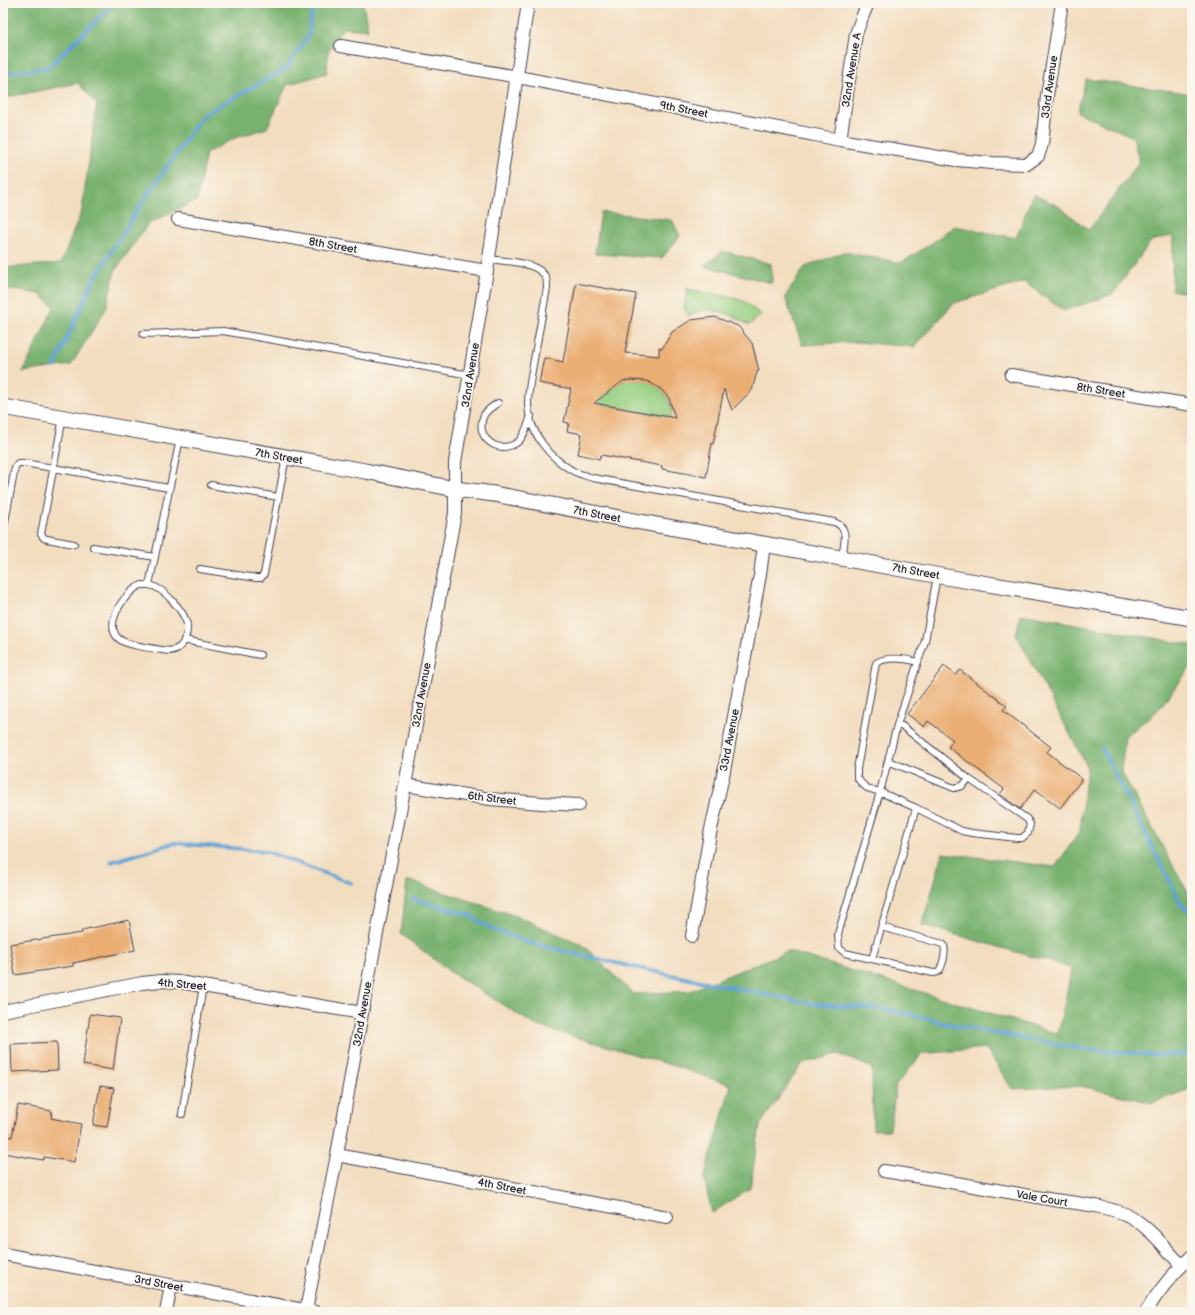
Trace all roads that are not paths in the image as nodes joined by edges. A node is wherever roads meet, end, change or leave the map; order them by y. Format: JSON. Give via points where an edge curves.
{"nodes":[{"id":1,"x":528,"y":3,"type":"edge"},
{"id":2,"x":868,"y":3,"type":"edge"},
{"id":3,"x":1062,"y":3,"type":"edge"},
{"id":4,"x":341,"y":46,"type":"dead end"},
{"id":5,"x":518,"y":77,"type":"junction"},
{"id":6,"x":840,"y":140,"type":"junction"},
{"id":7,"x":1027,"y":164,"type":"joint"},
{"id":8,"x":178,"y":220,"type":"dead end"},
{"id":9,"x":489,"y":259,"type":"junction"},
{"id":10,"x":487,"y":271,"type":"junction"},
{"id":11,"x":143,"y":334,"type":"dead end"},
{"id":12,"x":1011,"y":375,"type":"dead end"},
{"id":13,"x":470,"y":376,"type":"junction"},
{"id":14,"x":498,"y":403,"type":"dead end"},
{"id":15,"x":1192,"y":405,"type":"edge"},
{"id":16,"x":3,"y":406,"type":"edge"},
{"id":17,"x":531,"y":416,"type":"junction"},
{"id":18,"x":63,"y":417,"type":"junction"},
{"id":19,"x":180,"y":438,"type":"junction"},
{"id":20,"x":286,"y":457,"type":"junction"},
{"id":21,"x":53,"y":468,"type":"junction"},
{"id":22,"x":211,"y":485,"type":"dead end"},
{"id":23,"x":169,"y":488,"type":"junction"},
{"id":24,"x":455,"y":489,"type":"junction"},
{"id":25,"x":278,"y":497,"type":"junction"},
{"id":26,"x":3,"y":533,"type":"edge"},
{"id":27,"x":74,"y":544,"type":"dead end"},
{"id":28,"x":764,"y":544,"type":"junction"},
{"id":29,"x":93,"y":547,"type":"dead end"},
{"id":30,"x":155,"y":557,"type":"junction"},
{"id":31,"x":842,"y":558,"type":"junction"},
{"id":32,"x":200,"y":569,"type":"dead end"},
{"id":33,"x":937,"y":575,"type":"junction"},
{"id":34,"x":149,"y":585,"type":"junction"},
{"id":35,"x":1192,"y":618,"type":"edge"},
{"id":36,"x":184,"y":640,"type":"junction"},
{"id":37,"x":260,"y":655,"type":"dead end"},
{"id":38,"x":918,"y":662,"type":"junction"},
{"id":39,"x":897,"y":725,"type":"junction"},
{"id":40,"x":888,"y":761,"type":"junction"},
{"id":41,"x":969,"y":778,"type":"junction"},
{"id":42,"x":405,"y":785,"type":"junction"},
{"id":43,"x":880,"y":792,"type":"junction"},
{"id":44,"x":579,"y":805,"type":"dead end"},
{"id":45,"x":916,"y":808,"type":"junction"},
{"id":46,"x":881,"y":926,"type":"junction"},
{"id":47,"x":692,"y":936,"type":"dead end"},
{"id":48,"x":872,"y":959,"type":"junction"},
{"id":49,"x":204,"y":986,"type":"junction"},
{"id":50,"x":3,"y":1011,"type":"edge"},
{"id":51,"x":362,"y":1014,"type":"junction"},
{"id":52,"x":182,"y":1114,"type":"dead end"},
{"id":53,"x":338,"y":1155,"type":"junction"},
{"id":54,"x":884,"y":1171,"type":"dead end"},
{"id":55,"x":667,"y":1217,"type":"dead end"},
{"id":56,"x":3,"y":1254,"type":"edge"},
{"id":57,"x":1192,"y":1256,"type":"edge"},
{"id":58,"x":1181,"y":1266,"type":"junction"},
{"id":59,"x":171,"y":1285,"type":"junction"},
{"id":60,"x":310,"y":1311,"type":"edge"},
{"id":61,"x":166,"y":1312,"type":"edge"},
{"id":62,"x":1146,"y":1312,"type":"edge"}],
"edges":[{"from":1,"to":5,"type":"street","name":"32nd Avenue"},
{"from":2,"to":6,"type":"street","name":"32nd Avenue A","via":[[856,34]]},
{"from":3,"to":7,"type":"street","name":"33rd Avenue","via":[[1042,144],[1038,156]]},
{"from":4,"to":5,"type":"street","name":"9th Street"},
{"from":5,"to":6,"type":"street","name":"9th Street"},
{"from":5,"to":9,"type":"street","name":"32nd Avenue"},
{"from":6,"to":7,"type":"street","name":"9th Street","via":[[956,160]]},
{"from":8,"to":10,"type":"street","name":"8th Street"},
{"from":9,"to":10,"type":"street","name":"32nd Avenue"},
{"from":9,"to":17,"type":"lane","via":[[531,266],[540,269],[546,276],[547,288],[529,388],[528,407]]},
{"from":10,"to":13,"type":"street","name":"32nd Avenue"},
{"from":11,"to":13,"type":"lane","via":[[223,331]]},
{"from":12,"to":15,"type":"street","name":"8th Street"},
{"from":13,"to":24,"type":"street","name":"32nd Avenue","via":[[456,462]]},
{"from":14,"to":17,"type":"lane","via":[[484,415],[482,425],[487,441],[495,446],[502,447],[518,441]]},
{"from":16,"to":18,"type":"street","name":"7th Street"},
{"from":17,"to":31,"type":"lane","via":[[539,439],[548,452],[574,472],[593,478],[834,522],[843,528],[845,537]]},
{"from":18,"to":19,"type":"street","name":"7th Street"},
{"from":18,"to":21,"type":"lane"},
{"from":19,"to":20,"type":"street","name":"7th Street"},
{"from":19,"to":23,"type":"lane"},
{"from":20,"to":24,"type":"street","name":"7th Street"},
{"from":20,"to":25,"type":"lane"},
{"from":21,"to":23,"type":"lane"},
{"from":21,"to":26,"type":"lane","via":[[18,463],[15,467]]},
{"from":21,"to":27,"type":"lane","via":[[41,534],[47,539]]},
{"from":22,"to":25,"type":"lane"},
{"from":23,"to":30,"type":"lane"},
{"from":24,"to":28,"type":"street","name":"7th Street"},
{"from":24,"to":42,"type":"street","name":"32nd Avenue","via":[[455,512]]},
{"from":25,"to":32,"type":"lane","via":[[264,574],[261,578]]},
{"from":28,"to":31,"type":"street","name":"7th Street"},
{"from":28,"to":47,"type":"street","name":"33rd Avenue","via":[[759,583]]},
{"from":29,"to":30,"type":"lane"},
{"from":30,"to":34,"type":"lane"},
{"from":31,"to":33,"type":"street","name":"7th Street"},
{"from":33,"to":35,"type":"street","name":"7th Street"},
{"from":33,"to":38,"type":"lane","via":[[925,641]]},
{"from":34,"to":36,"type":"lane","via":[[164,593],[182,614],[187,630]]},
{"from":34,"to":36,"type":"lane","via":[[142,585],[135,590],[116,611],[114,631],[118,638],[126,643],[169,651],[180,648]]},
{"from":36,"to":37,"type":"lane"},
{"from":38,"to":39,"type":"lane"},
{"from":38,"to":43,"type":"lane","via":[[887,658],[876,663],[857,777],[867,788]]},
{"from":39,"to":40,"type":"lane"},
{"from":39,"to":41,"type":"lane","via":[[902,726]]},
{"from":40,"to":41,"type":"lane","via":[[954,788],[962,786]]},
{"from":40,"to":43,"type":"lane"},
{"from":41,"to":45,"type":"lane","via":[[1027,818],[1030,824],[1026,836],[1017,838],[962,831]]},
{"from":42,"to":44,"type":"street","name":"6th Street","via":[[490,799]]},
{"from":42,"to":51,"type":"street","name":"32nd Avenue"},
{"from":43,"to":45,"type":"lane"},
{"from":43,"to":48,"type":"lane","via":[[838,934],[839,948],[845,953]]},
{"from":45,"to":46,"type":"lane"},
{"from":46,"to":48,"type":"lane"},
{"from":46,"to":48,"type":"lane","via":[[943,944],[945,952],[937,973]]},
{"from":49,"to":50,"type":"street","name":"4th Street","via":[[173,981],[142,983]]},
{"from":49,"to":51,"type":"street","name":"4th Street"},
{"from":49,"to":52,"type":"lane"},
{"from":51,"to":53,"type":"street","name":"32nd Avenue"},
{"from":53,"to":55,"type":"street","name":"4th Street"},
{"from":53,"to":60,"type":"street","name":"32nd Avenue"},
{"from":54,"to":58,"type":"street","name":"Vale Court","via":[[1120,1213],[1140,1223]]},
{"from":56,"to":59,"type":"street","name":"3rd Street"},
{"from":57,"to":58,"type":"street"},
{"from":58,"to":62,"type":"street","via":[[1154,1298]]},
{"from":59,"to":60,"type":"street","name":"3rd Street"},
{"from":59,"to":61,"type":"street"}]}
